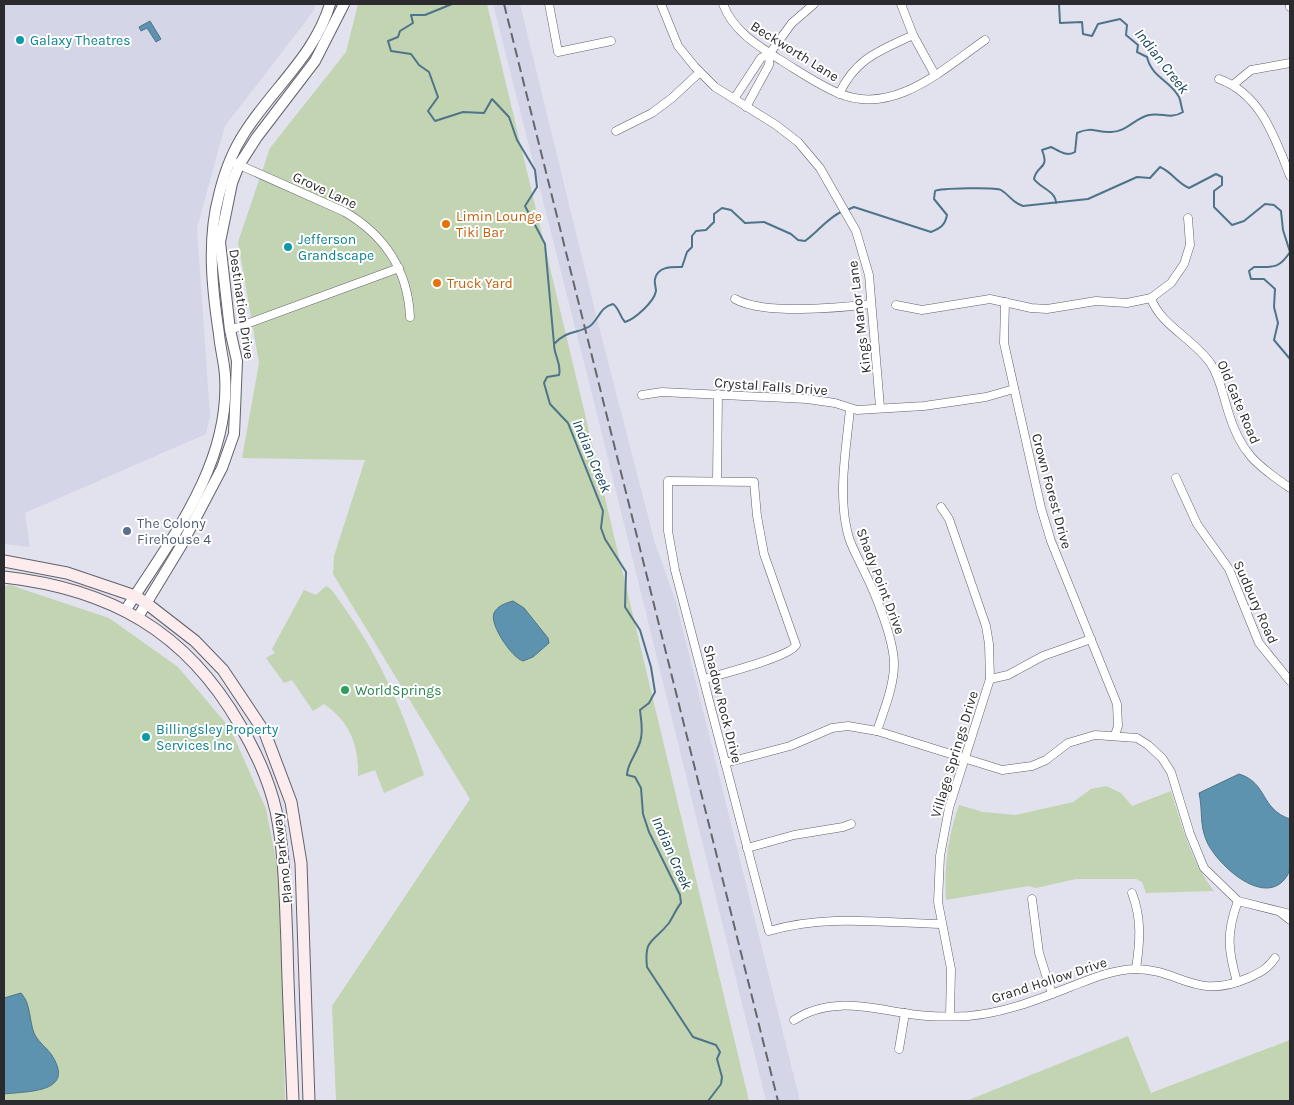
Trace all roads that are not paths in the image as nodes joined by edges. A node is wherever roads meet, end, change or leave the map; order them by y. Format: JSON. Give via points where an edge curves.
{"nodes":[{"id":1,"x":330,"y":4,"type":"edge"},
{"id":2,"x":344,"y":4,"type":"edge"},
{"id":3,"x":549,"y":4,"type":"edge"},
{"id":4,"x":661,"y":4,"type":"edge"},
{"id":5,"x":723,"y":4,"type":"edge"},
{"id":6,"x":814,"y":4,"type":"edge"},
{"id":7,"x":902,"y":4,"type":"edge"},
{"id":8,"x":325,"y":19,"type":"junction"},
{"id":9,"x":335,"y":26,"type":"junction"},
{"id":10,"x":913,"y":35,"type":"junction"},
{"id":11,"x":984,"y":40,"type":"dead end"},
{"id":12,"x":611,"y":41,"type":"dead end"},
{"id":13,"x":770,"y":53,"type":"junction"},
{"id":14,"x":1290,"y":63,"type":"edge"},
{"id":15,"x":700,"y":72,"type":"junction"},
{"id":16,"x":935,"y":75,"type":"junction"},
{"id":17,"x":1219,"y":79,"type":"dead end"},
{"id":18,"x":1234,"y":84,"type":"junction"},
{"id":19,"x":839,"y":94,"type":"junction"},
{"id":20,"x":734,"y":100,"type":"junction"},
{"id":21,"x":746,"y":107,"type":"junction"},
{"id":22,"x":616,"y":131,"type":"dead end"},
{"id":23,"x":235,"y":163,"type":"junction"},
{"id":24,"x":1288,"y":163,"type":"edge"},
{"id":25,"x":1290,"y":176,"type":"edge"},
{"id":26,"x":1188,"y":218,"type":"dead end"},
{"id":27,"x":399,"y":268,"type":"junction"},
{"id":28,"x":1151,"y":298,"type":"junction"},
{"id":29,"x":734,"y":299,"type":"dead end"},
{"id":30,"x":1004,"y":302,"type":"junction"},
{"id":31,"x":871,"y":304,"type":"junction"},
{"id":32,"x":896,"y":305,"type":"dead end"},
{"id":33,"x":410,"y":317,"type":"dead end"},
{"id":34,"x":230,"y":330,"type":"junction"},
{"id":35,"x":1014,"y":389,"type":"junction"},
{"id":36,"x":718,"y":394,"type":"junction"},
{"id":37,"x":642,"y":395,"type":"dead end"},
{"id":38,"x":880,"y":408,"type":"junction"},
{"id":39,"x":850,"y":409,"type":"junction"},
{"id":40,"x":1176,"y":478,"type":"dead end"},
{"id":41,"x":717,"y":480,"type":"junction"},
{"id":42,"x":1290,"y":488,"type":"edge"},
{"id":43,"x":941,"y":507,"type":"dead end"},
{"id":44,"x":4,"y":561,"type":"edge"},
{"id":45,"x":4,"y":577,"type":"edge"},
{"id":46,"x":135,"y":596,"type":"junction"},
{"id":47,"x":146,"y":603,"type":"junction"},
{"id":48,"x":125,"y":610,"type":"junction"},
{"id":49,"x":138,"y":617,"type":"junction"},
{"id":50,"x":1091,"y":639,"type":"junction"},
{"id":51,"x":705,"y":679,"type":"junction"},
{"id":52,"x":990,"y":679,"type":"junction"},
{"id":53,"x":1290,"y":679,"type":"edge"},
{"id":54,"x":877,"y":731,"type":"junction"},
{"id":55,"x":1115,"y":736,"type":"junction"},
{"id":56,"x":965,"y":760,"type":"junction"},
{"id":57,"x":725,"y":763,"type":"junction"},
{"id":58,"x":851,"y":824,"type":"dead end"},
{"id":59,"x":747,"y":848,"type":"junction"},
{"id":60,"x":1132,"y":893,"type":"dead end"},
{"id":61,"x":1032,"y":899,"type":"dead end"},
{"id":62,"x":1238,"y":901,"type":"junction"},
{"id":63,"x":1278,"y":911,"type":"junction"},
{"id":64,"x":1290,"y":914,"type":"edge"},
{"id":65,"x":1290,"y":920,"type":"edge"},
{"id":66,"x":941,"y":924,"type":"junction"},
{"id":67,"x":1275,"y":958,"type":"dead end"},
{"id":68,"x":1136,"y":969,"type":"junction"},
{"id":69,"x":1237,"y":982,"type":"junction"},
{"id":70,"x":1052,"y":994,"type":"junction"},
{"id":71,"x":905,"y":1014,"type":"junction"},
{"id":72,"x":950,"y":1016,"type":"junction"},
{"id":73,"x":794,"y":1020,"type":"dead end"},
{"id":74,"x":899,"y":1049,"type":"dead end"},
{"id":75,"x":293,"y":1101,"type":"edge"},
{"id":76,"x":309,"y":1101,"type":"edge"}],
"edges":[{"from":1,"to":8,"type":"street","name":"Destination Drive"},
{"from":2,"to":9,"type":"street","name":"Destination Drive"},
{"from":3,"to":12,"type":"street","via":[[558,52]]},
{"from":4,"to":15,"type":"street","name":"Kings Manor Lane","via":[[678,46]]},
{"from":5,"to":13,"type":"street","name":"Beckworth Lane","via":[[738,30]]},
{"from":6,"to":13,"type":"street","via":[[786,30]]},
{"from":7,"to":10,"type":"street"},
{"from":8,"to":9,"type":"street"},
{"from":8,"to":23,"type":"street","name":"Destination Drive","via":[[308,52],[244,132]]},
{"from":9,"to":23,"type":"street","name":"Destination Drive","via":[[316,62]]},
{"from":10,"to":16,"type":"street"},
{"from":10,"to":19,"type":"street","via":[[861,61]]},
{"from":11,"to":16,"type":"street","name":"Beckworth Lane"},
{"from":13,"to":19,"type":"street","name":"Beckworth Lane"},
{"from":13,"to":20,"type":"street","via":[[761,58]]},
{"from":13,"to":21,"type":"street","via":[[769,65]]},
{"from":14,"to":18,"type":"street","via":[[1250,70]]},
{"from":15,"to":20,"type":"street","name":"Kings Manor Lane"},
{"from":15,"to":22,"type":"street","via":[[652,113]]},
{"from":16,"to":19,"type":"street","name":"Beckworth Lane","via":[[912,90],[888,98],[862,99]]},
{"from":17,"to":18,"type":"street"},
{"from":18,"to":24,"type":"street","via":[[1257,106]]},
{"from":20,"to":21,"type":"street","name":"Kings Manor Lane"},
{"from":21,"to":31,"type":"street","name":"Kings Manor Lane","via":[[798,142],[827,179],[856,231],[869,275]]},
{"from":23,"to":27,"type":"street","name":"Grove Lane","via":[[361,222],[388,248]]},
{"from":23,"to":34,"type":"street","name":"Destination Drive","via":[[220,242]]},
{"from":23,"to":46,"type":"street","name":"Destination Drive","via":[[219,194],[212,224],[218,332],[225,374],[225,413],[220,436],[204,482]]},
{"from":24,"to":25,"type":"street"},
{"from":26,"to":28,"type":"street","via":[[1190,245],[1184,264],[1171,283]]},
{"from":27,"to":33,"type":"street","name":"Grove Lane","via":[[410,299]]},
{"from":27,"to":34,"type":"street"},
{"from":28,"to":30,"type":"street","via":[[1127,302],[1096,301],[1046,309]]},
{"from":28,"to":42,"type":"street","name":"Old Gate Road","via":[[1155,309],[1212,365],[1244,449],[1259,466]]},
{"from":29,"to":31,"type":"street","via":[[743,304],[768,307],[826,308]]},
{"from":30,"to":32,"type":"street","via":[[976,300],[922,310]]},
{"from":30,"to":35,"type":"street","name":"Crown Forest Drive","via":[[1004,343]]},
{"from":31,"to":38,"type":"street","name":"Kings Manor Lane"},
{"from":34,"to":47,"type":"street","name":"Destination Drive","via":[[237,361],[234,434],[222,468],[181,546]]},
{"from":35,"to":38,"type":"street","name":"Crystal Falls Drive","via":[[986,397],[924,406]]},
{"from":35,"to":50,"type":"street","name":"Crown Forest Drive","via":[[1046,526]]},
{"from":36,"to":37,"type":"street","name":"Crystal Falls Drive","via":[[658,392]]},
{"from":36,"to":39,"type":"street","name":"Crystal Falls Drive","via":[[825,401]]},
{"from":36,"to":41,"type":"street"},
{"from":38,"to":39,"type":"street","name":"Crystal Falls Drive"},
{"from":39,"to":54,"type":"street","name":"Shady Point Drive","via":[[844,491],[847,527],[886,628],[894,665]]},
{"from":40,"to":53,"type":"street","name":"Sudbury Road","via":[[1196,524],[1226,562],[1259,643]]},
{"from":41,"to":51,"type":"street","name":"Shadow Rock Drive","via":[[668,481],[666,509],[670,548]]},
{"from":41,"to":51,"type":"street","via":[[754,482],[761,542],[795,648],[752,666]]},
{"from":43,"to":52,"type":"street","name":"Village Springs Drive","via":[[950,519],[986,626]]},
{"from":44,"to":46,"type":"main road","name":"Plano Parkway","via":[[67,573]]},
{"from":45,"to":48,"type":"main road","name":"Plano Parkway","via":[[53,585],[101,599]]},
{"from":46,"to":47,"type":"main road","name":"Plano Parkway"},
{"from":46,"to":48,"type":"street","name":"Destination Drive"},
{"from":47,"to":49,"type":"street","name":"Destination Drive"},
{"from":47,"to":76,"type":"main road","name":"Plano Parkway","via":[[195,641],[223,670],[265,733],[283,777],[301,863]]},
{"from":48,"to":49,"type":"main road","name":"Plano Parkway"},
{"from":49,"to":75,"type":"main road","name":"Plano Parkway","via":[[160,631],[218,691],[250,740],[267,778],[282,843],[286,892]]},
{"from":50,"to":52,"type":"street","via":[[1043,656],[1008,675]]},
{"from":50,"to":55,"type":"street","name":"Crown Forest Drive","via":[[1117,704]]},
{"from":51,"to":57,"type":"street","name":"Shadow Rock Drive"},
{"from":52,"to":56,"type":"street","name":"Village Springs Drive"},
{"from":54,"to":56,"type":"street"},
{"from":54,"to":57,"type":"street","via":[[855,726],[832,728],[790,746]]},
{"from":55,"to":56,"type":"street","via":[[1083,738],[1020,770],[991,768]]},
{"from":55,"to":62,"type":"street","via":[[1137,738],[1167,763],[1204,868]]},
{"from":56,"to":66,"type":"street","name":"Village Springs Drive","via":[[949,808],[940,856],[938,902]]},
{"from":57,"to":59,"type":"street","name":"Shadow Rock Drive"},
{"from":58,"to":59,"type":"street"},
{"from":59,"to":66,"type":"street","name":"Shadow Rock Drive","via":[[769,931],[825,920]]},
{"from":60,"to":68,"type":"street","via":[[1140,926]]},
{"from":61,"to":70,"type":"street","via":[[1039,953]]},
{"from":62,"to":63,"type":"street"},
{"from":62,"to":69,"type":"street","via":[[1228,934]]},
{"from":63,"to":64,"type":"street"},
{"from":63,"to":65,"type":"street"},
{"from":66,"to":72,"type":"street","name":"Village Springs Drive","via":[[951,969]]},
{"from":67,"to":69,"type":"street","name":"Grand Hollow Drive","via":[[1264,970]]},
{"from":68,"to":69,"type":"street","name":"Grand Hollow Drive","via":[[1160,973],[1193,985]]},
{"from":68,"to":70,"type":"street","name":"Grand Hollow Drive","via":[[1112,971]]},
{"from":70,"to":72,"type":"street","name":"Grand Hollow Drive","via":[[997,1012]]},
{"from":71,"to":72,"type":"street","name":"Grand Hollow Drive"},
{"from":71,"to":73,"type":"street","name":"Grand Hollow Drive","via":[[852,1005],[815,1009]]},
{"from":71,"to":74,"type":"street"}]}
